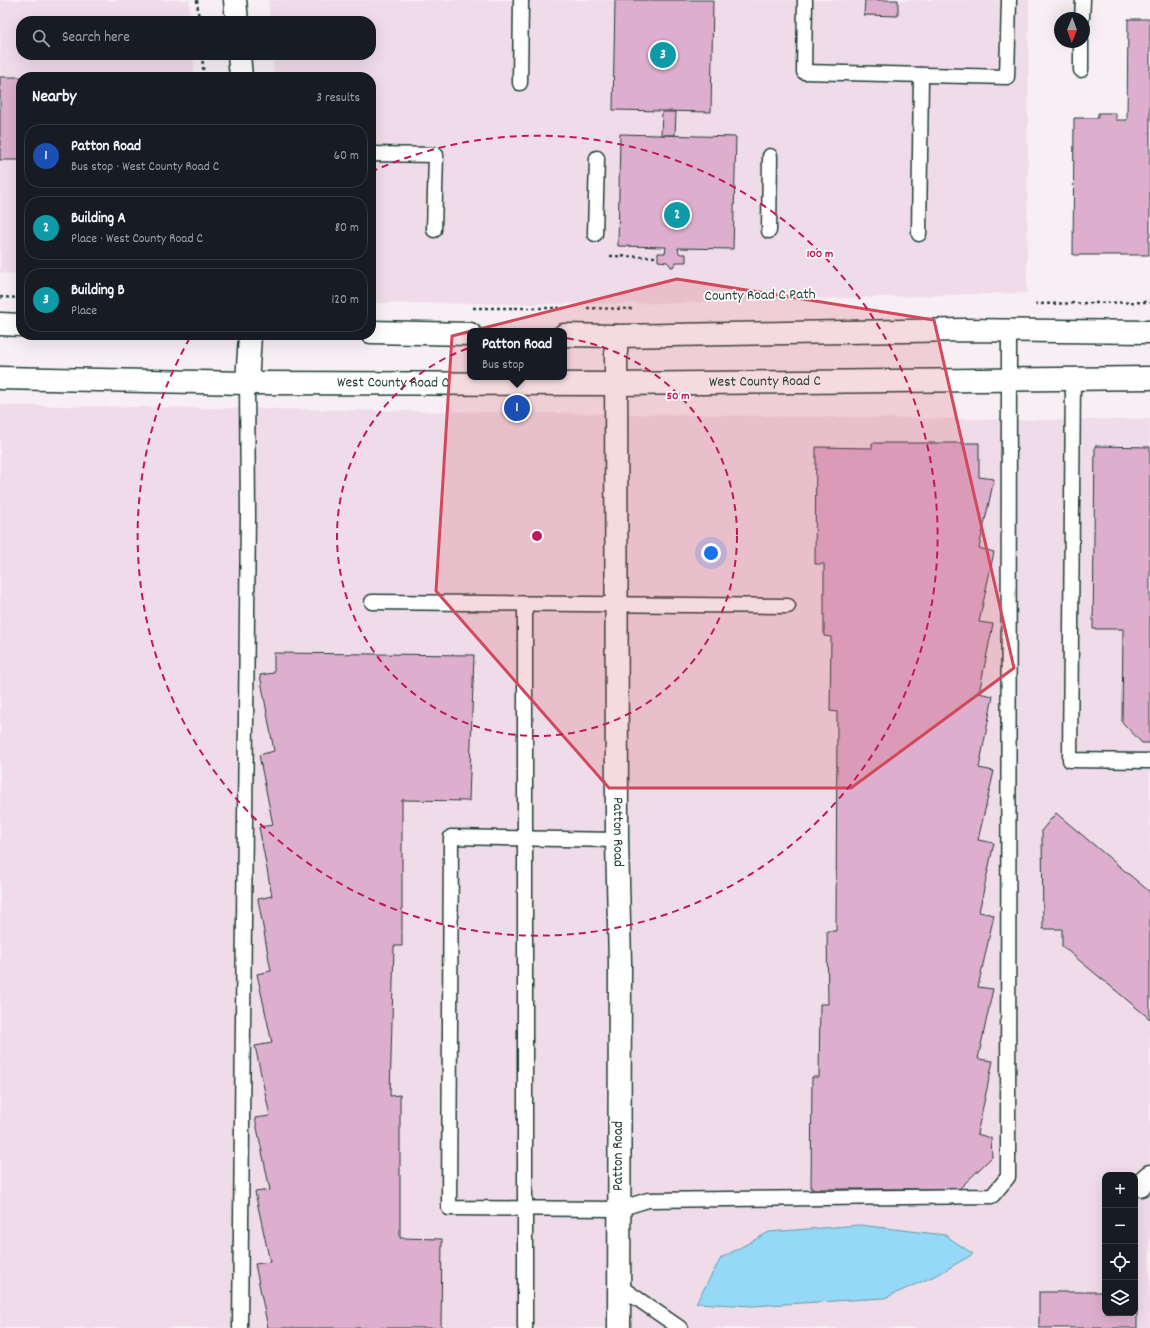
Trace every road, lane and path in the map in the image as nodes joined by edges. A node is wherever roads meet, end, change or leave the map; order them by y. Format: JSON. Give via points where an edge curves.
{"nodes":[{"id":1,"x":198,"y":0,"type":"edge"},
{"id":2,"x":235,"y":0,"type":"edge"},
{"id":3,"x":521,"y":0,"type":"edge"},
{"id":4,"x":805,"y":0,"type":"edge"},
{"id":5,"x":1009,"y":0,"type":"edge"},
{"id":6,"x":1083,"y":0,"type":"edge"},
{"id":7,"x":1082,"y":12,"type":"edge"},
{"id":8,"x":199,"y":16,"type":"edge"},
{"id":9,"x":236,"y":16,"type":"edge"},
{"id":10,"x":1082,"y":48,"type":"edge"},
{"id":11,"x":202,"y":60,"type":"edge"},
{"id":12,"x":239,"y":60,"type":"edge"},
{"id":13,"x":1081,"y":70,"type":"dead end"},
{"id":14,"x":204,"y":72,"type":"edge"},
{"id":15,"x":241,"y":72,"type":"edge"},
{"id":16,"x":922,"y":75,"type":"junction"},
{"id":17,"x":520,"y":83,"type":"dead end"},
{"id":18,"x":376,"y":154,"type":"edge"},
{"id":19,"x":770,"y":156,"type":"dead end"},
{"id":20,"x":596,"y":158,"type":"dead end"},
{"id":21,"x":434,"y":230,"type":"dead end"},
{"id":22,"x":769,"y":231,"type":"dead end"},
{"id":23,"x":595,"y":234,"type":"dead end"},
{"id":24,"x":919,"y":234,"type":"dead end"},
{"id":25,"x":610,"y":256,"type":"dead end"},
{"id":26,"x":658,"y":258,"type":"dead end"},
{"id":27,"x":0,"y":297,"type":"edge"},
{"id":28,"x":16,"y":298,"type":"edge"},
{"id":29,"x":1150,"y":302,"type":"edge"},
{"id":30,"x":1031,"y":304,"type":"dead end"},
{"id":31,"x":467,"y":308,"type":"dead end"},
{"id":32,"x":570,"y":308,"type":"dead end"},
{"id":33,"x":586,"y":308,"type":"dead end"},
{"id":34,"x":634,"y":309,"type":"dead end"},
{"id":35,"x":0,"y":324,"type":"edge"},
{"id":36,"x":16,"y":325,"type":"edge"},
{"id":37,"x":1018,"y":330,"type":"junction"},
{"id":38,"x":376,"y":332,"type":"edge"},
{"id":39,"x":1150,"y":332,"type":"edge"},
{"id":40,"x":467,"y":334,"type":"edge"},
{"id":41,"x":567,"y":335,"type":"edge"},
{"id":42,"x":616,"y":336,"type":"junction"},
{"id":43,"x":250,"y":340,"type":"edge"},
{"id":44,"x":0,"y":378,"type":"edge"},
{"id":45,"x":1073,"y":378,"type":"junction"},
{"id":46,"x":1150,"y":378,"type":"edge"},
{"id":47,"x":1018,"y":379,"type":"junction"},
{"id":48,"x":247,"y":383,"type":"junction"},
{"id":49,"x":616,"y":384,"type":"junction"},
{"id":50,"x":372,"y":602,"type":"dead end"},
{"id":51,"x":525,"y":604,"type":"junction"},
{"id":52,"x":616,"y":605,"type":"junction"},
{"id":53,"x":788,"y":606,"type":"dead end"},
{"id":54,"x":1150,"y":761,"type":"edge"},
{"id":55,"x":525,"y":838,"type":"junction"},
{"id":56,"x":618,"y":840,"type":"junction"},
{"id":57,"x":525,"y":1209,"type":"junction"},
{"id":58,"x":619,"y":1210,"type":"junction"},
{"id":59,"x":619,"y":1286,"type":"junction"},
{"id":60,"x":240,"y":1328,"type":"edge"},
{"id":61,"x":525,"y":1328,"type":"edge"},
{"id":62,"x":619,"y":1328,"type":"edge"},
{"id":63,"x":680,"y":1328,"type":"edge"}],
"edges":[{"from":1,"to":8,"type":"path"},
{"from":2,"to":9,"type":"main road"},
{"from":3,"to":17,"type":"lane"},
{"from":4,"to":16,"type":"lane","via":[[804,72]]},
{"from":5,"to":16,"type":"lane","via":[[1007,77]]},
{"from":6,"to":7,"type":"lane"},
{"from":10,"to":13,"type":"lane"},
{"from":11,"to":14,"type":"path"},
{"from":12,"to":15,"type":"main road"},
{"from":16,"to":24,"type":"lane"},
{"from":18,"to":21,"type":"lane","via":[[436,155]]},
{"from":19,"to":22,"type":"lane"},
{"from":20,"to":23,"type":"lane"},
{"from":25,"to":26,"type":"path"},
{"from":27,"to":28,"type":"path"},
{"from":29,"to":30,"type":"path"},
{"from":31,"to":32,"type":"path"},
{"from":33,"to":34,"type":"path"},
{"from":35,"to":36,"type":"main road"},
{"from":37,"to":39,"type":"main road"},
{"from":37,"to":42,"type":"main road"},
{"from":37,"to":47,"type":"lane"},
{"from":38,"to":40,"type":"main road"},
{"from":41,"to":42,"type":"main road"},
{"from":42,"to":49,"type":"main road","name":"Patton Road"},
{"from":43,"to":48,"type":"main road"},
{"from":44,"to":48,"type":"main road","name":"West County Road C"},
{"from":45,"to":46,"type":"main road","name":"West County Road C"},
{"from":45,"to":47,"type":"main road","name":"West County Road C"},
{"from":45,"to":54,"type":"lane","via":[[1070,760]]},
{"from":47,"to":49,"type":"main road","name":"West County Road C"},
{"from":47,"to":58,"type":"lane","via":[[1008,1177],[992,1196],[648,1200]]},
{"from":48,"to":49,"type":"main road","name":"West County Road C"},
{"from":48,"to":60,"type":"lane","via":[[248,530]]},
{"from":49,"to":52,"type":"main road","name":"Patton Road"},
{"from":50,"to":51,"type":"lane"},
{"from":51,"to":52,"type":"lane"},
{"from":51,"to":55,"type":"lane"},
{"from":52,"to":53,"type":"lane"},
{"from":52,"to":56,"type":"main road","name":"Patton Road"},
{"from":55,"to":56,"type":"lane"},
{"from":55,"to":57,"type":"lane"},
{"from":55,"to":57,"type":"lane","via":[[451,837],[449,1208]]},
{"from":56,"to":58,"type":"main road","name":"Patton Road"},
{"from":57,"to":58,"type":"lane"},
{"from":57,"to":61,"type":"lane"},
{"from":58,"to":59,"type":"main road","name":"Patton Road"},
{"from":59,"to":62,"type":"main road","name":"Patton Road"},
{"from":59,"to":63,"type":"lane"}]}
